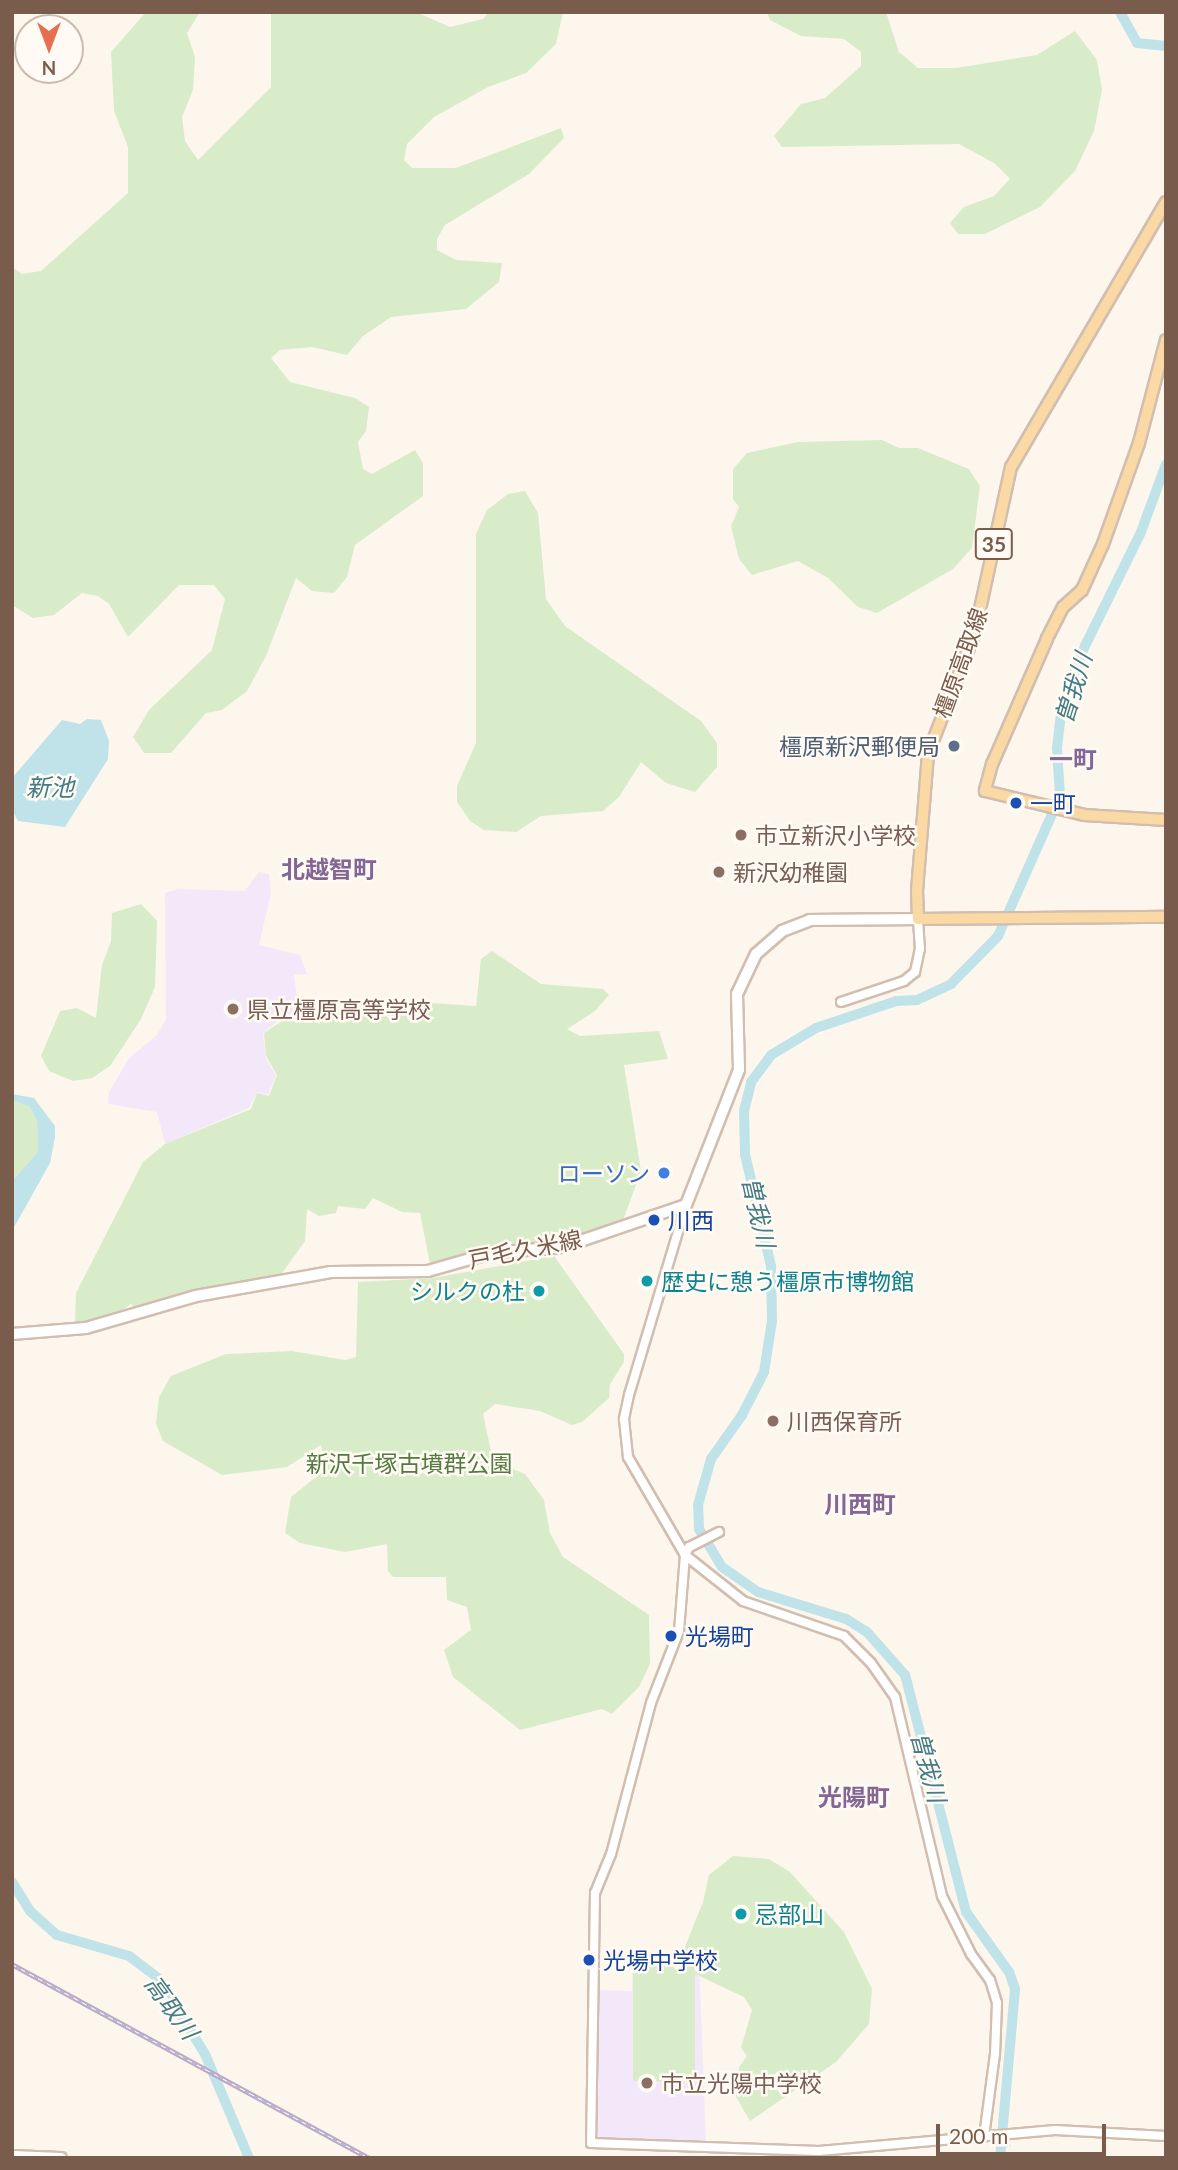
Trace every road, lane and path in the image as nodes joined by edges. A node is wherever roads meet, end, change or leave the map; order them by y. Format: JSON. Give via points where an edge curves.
{"nodes":[{"id":1,"x":1166,"y":202,"type":"edge"},
{"id":2,"x":1166,"y":340,"type":"edge"},
{"id":3,"x":1166,"y":820,"type":"edge"},
{"id":4,"x":1166,"y":917,"type":"edge"},
{"id":5,"x":918,"y":919,"type":"junction"},
{"id":6,"x":841,"y":1002,"type":"dead end"},
{"id":7,"x":686,"y":1205,"type":"junction"},
{"id":8,"x":12,"y":1334,"type":"edge"},
{"id":9,"x":717,"y":1533,"type":"dead end"},
{"id":10,"x":687,"y":1551,"type":"junction"},
{"id":11,"x":986,"y":2135,"type":"junction"},
{"id":12,"x":1166,"y":2136,"type":"edge"},
{"id":13,"x":12,"y":2156,"type":"edge"},
{"id":14,"x":61,"y":2158,"type":"edge"}],
"edges":[{"from":1,"to":5,"type":"main road","name":"橿原高取線","number":"35","via":[[1011,467],[975,632],[928,754]]},
{"from":2,"to":3,"type":"main road","via":[[1139,443],[1103,544],[1082,590],[1063,607],[1051,629],[992,764],[985,791],[1063,812]]},
{"from":4,"to":5,"type":"main road"},
{"from":5,"to":6,"type":"street","via":[[920,949],[915,972],[904,981]]},
{"from":5,"to":7,"type":"main road","via":[[810,920],[782,931],[756,954],[737,994],[739,1070]]},
{"from":7,"to":8,"type":"main road","name":"戸毛久米線","via":[[563,1247],[491,1253],[428,1271],[331,1272],[196,1296],[86,1328]]},
{"from":7,"to":10,"type":"street","via":[[624,1419],[628,1457]]},
{"from":9,"to":10,"type":"street"},
{"from":10,"to":11,"type":"street","via":[[743,1601],[844,1636],[871,1662],[895,1698],[942,1896],[971,1954],[990,1980],[997,2003]]},
{"from":10,"to":11,"type":"street","via":[[682,1620],[651,1703],[611,1854],[595,1893],[591,2143],[819,2151]]},
{"from":11,"to":12,"type":"street"},
{"from":13,"to":14,"type":"main road"}]}
